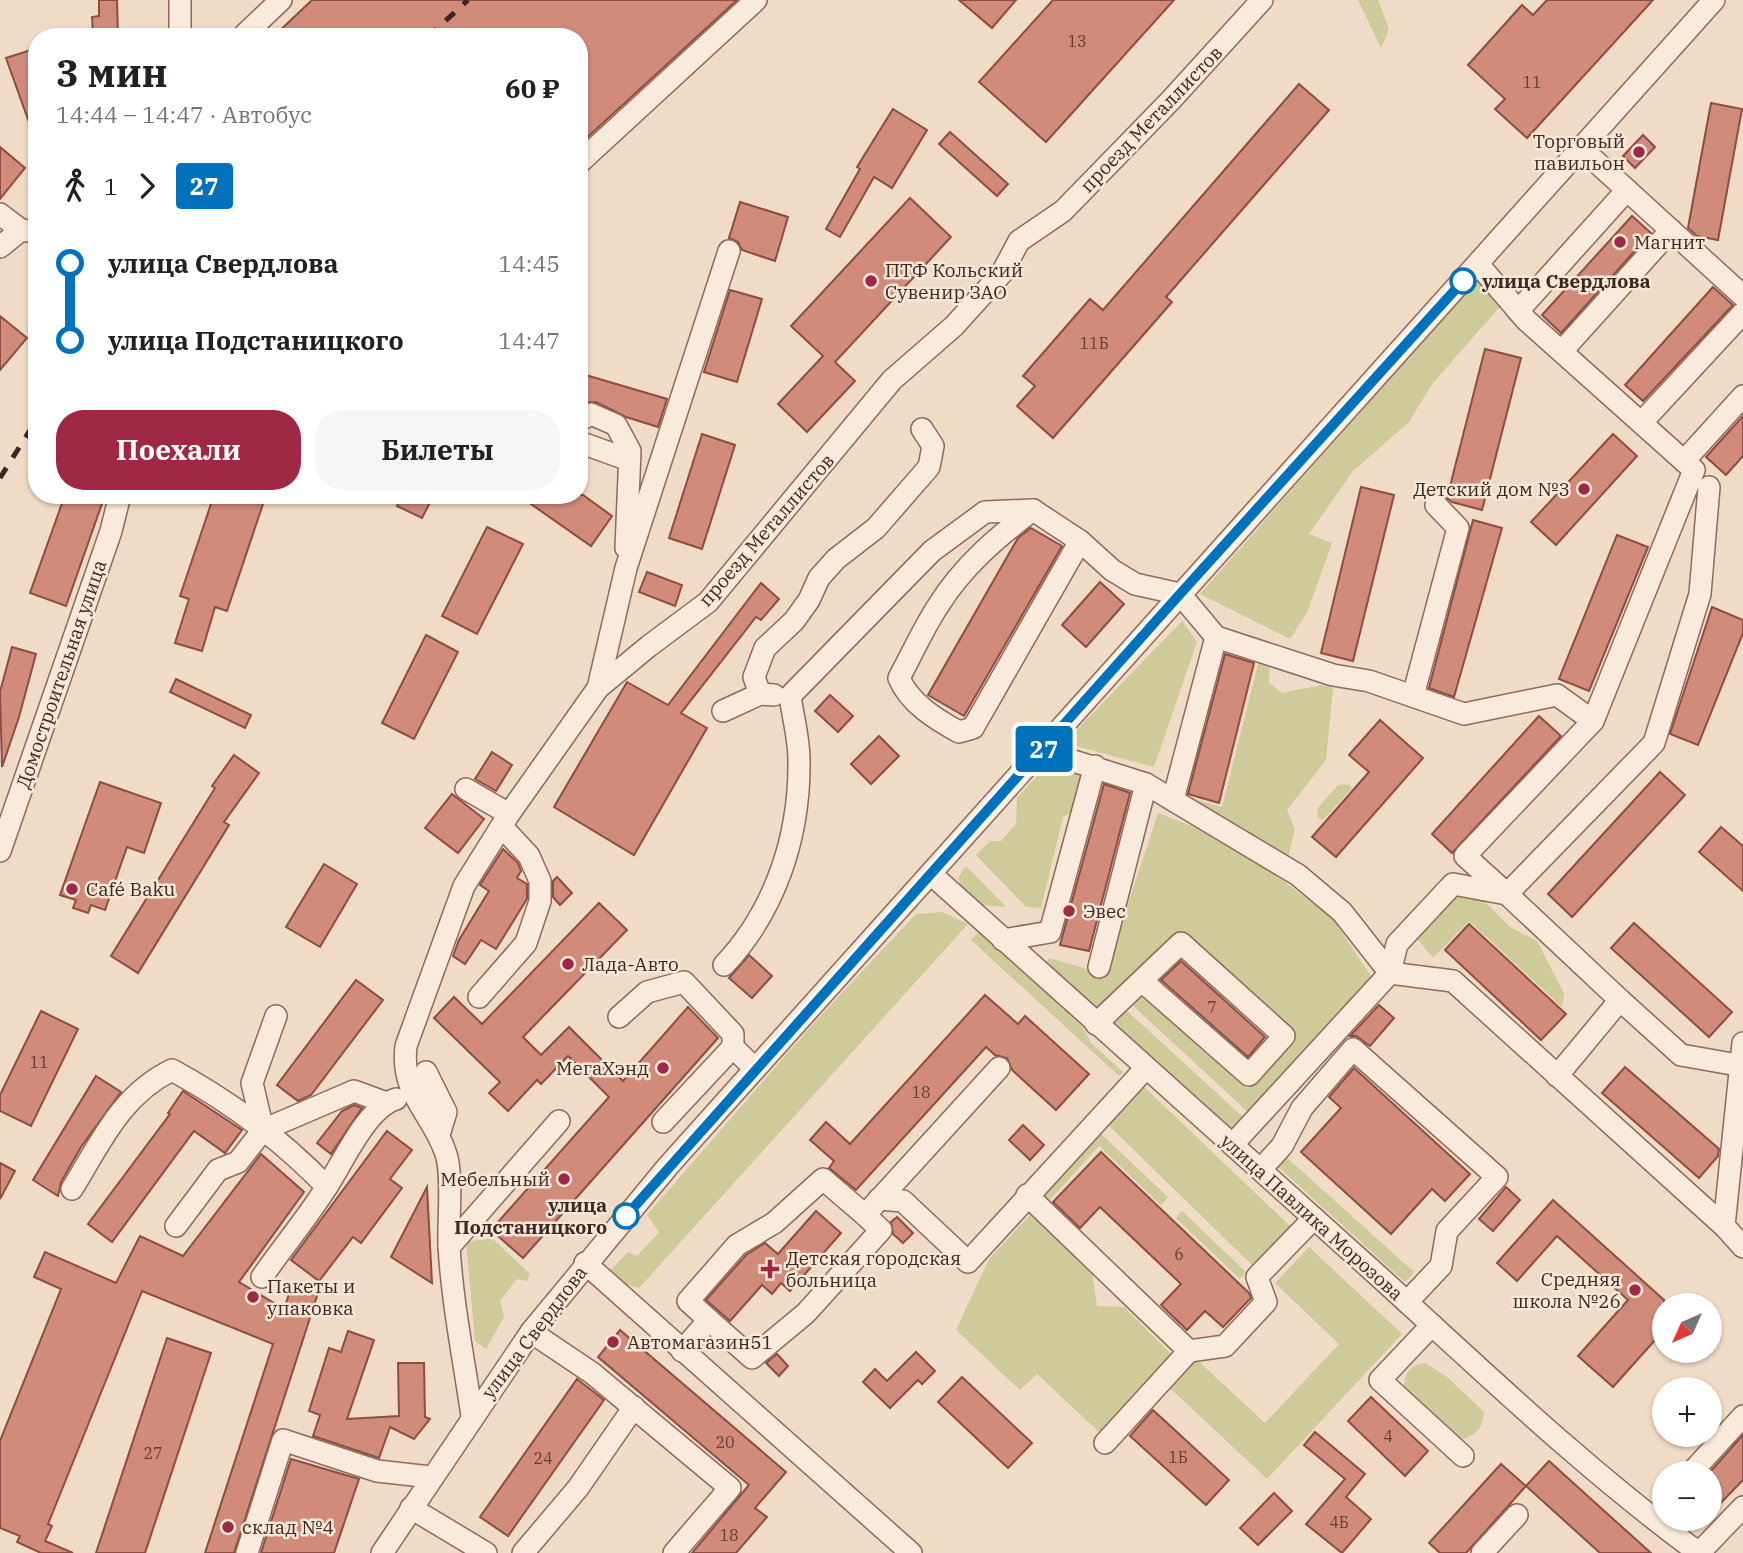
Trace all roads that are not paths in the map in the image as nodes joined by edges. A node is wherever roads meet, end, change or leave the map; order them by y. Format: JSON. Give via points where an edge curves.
{"nodes":[{"id":1,"x":180,"y":0,"type":"edge"},
{"id":2,"x":281,"y":0,"type":"edge"},
{"id":3,"x":755,"y":0,"type":"edge"},
{"id":4,"x":1262,"y":0,"type":"edge"},
{"id":5,"x":1714,"y":0,"type":"edge"},
{"id":6,"x":180,"y":28,"type":"edge"},
{"id":7,"x":252,"y":28,"type":"edge"},
{"id":8,"x":1582,"y":149,"type":"junction"},
{"id":9,"x":588,"y":155,"type":"edge"},
{"id":10,"x":1627,"y":190,"type":"junction"},
{"id":11,"x":0,"y":214,"type":"edge"},
{"id":12,"x":28,"y":230,"type":"edge"},
{"id":13,"x":1671,"y":230,"type":"junction"},
{"id":14,"x":28,"y":232,"type":"edge"},
{"id":15,"x":0,"y":247,"type":"edge"},
{"id":16,"x":729,"y":251,"type":"dead end"},
{"id":17,"x":1478,"y":264,"type":"junction"},
{"id":18,"x":1743,"y":296,"type":"edge"},
{"id":19,"x":1518,"y":311,"type":"junction"},
{"id":20,"x":1743,"y":313,"type":"edge"},
{"id":21,"x":1562,"y":351,"type":"junction"},
{"id":22,"x":1743,"y":396,"type":"edge"},
{"id":23,"x":588,"y":416,"type":"edge"},
{"id":24,"x":1642,"y":422,"type":"junction"},
{"id":25,"x":922,"y":429,"type":"dead end"},
{"id":26,"x":588,"y":445,"type":"edge"},
{"id":27,"x":629,"y":460,"type":"junction"},
{"id":28,"x":1684,"y":461,"type":"junction"},
{"id":29,"x":1709,"y":487,"type":"dead end"},
{"id":30,"x":118,"y":504,"type":"edge"},
{"id":31,"x":1436,"y":505,"type":"dead end"},
{"id":32,"x":1033,"y":510,"type":"junction"},
{"id":33,"x":1080,"y":541,"type":"junction"},
{"id":34,"x":626,"y":568,"type":"junction"},
{"id":35,"x":1180,"y":594,"type":"junction"},
{"id":36,"x":1216,"y":637,"type":"junction"},
{"id":37,"x":598,"y":688,"type":"junction"},
{"id":38,"x":760,"y":694,"type":"junction"},
{"id":39,"x":790,"y":696,"type":"junction"},
{"id":40,"x":1413,"y":696,"type":"junction"},
{"id":41,"x":723,"y":711,"type":"dead end"},
{"id":42,"x":1592,"y":720,"type":"junction"},
{"id":43,"x":1042,"y":751,"type":"junction"},
{"id":44,"x":1095,"y":766,"type":"junction"},
{"id":45,"x":1146,"y":784,"type":"junction"},
{"id":46,"x":466,"y":789,"type":"dead end"},
{"id":47,"x":1173,"y":800,"type":"junction"},
{"id":48,"x":505,"y":821,"type":"junction"},
{"id":49,"x":0,"y":851,"type":"edge"},
{"id":50,"x":931,"y":874,"type":"junction"},
{"id":51,"x":1507,"y":894,"type":"junction"},
{"id":52,"x":1003,"y":940,"type":"junction"},
{"id":53,"x":724,"y":965,"type":"dead end"},
{"id":54,"x":1099,"y":967,"type":"dead end"},
{"id":55,"x":1390,"y":972,"type":"junction"},
{"id":56,"x":1142,"y":982,"type":"junction"},
{"id":57,"x":479,"y":997,"type":"dead end"},
{"id":58,"x":1620,"y":1000,"type":"junction"},
{"id":59,"x":276,"y":1016,"type":"dead end"},
{"id":60,"x":619,"y":1017,"type":"dead end"},
{"id":61,"x":1096,"y":1024,"type":"junction"},
{"id":62,"x":1743,"y":1043,"type":"edge"},
{"id":63,"x":733,"y":1047,"type":"junction"},
{"id":64,"x":1742,"y":1066,"type":"edge"},
{"id":65,"x":999,"y":1068,"type":"dead end"},
{"id":66,"x":755,"y":1069,"type":"junction"},
{"id":67,"x":1145,"y":1069,"type":"junction"},
{"id":68,"x":426,"y":1072,"type":"dead end"},
{"id":69,"x":1558,"y":1076,"type":"junction"},
{"id":70,"x":414,"y":1094,"type":"junction"},
{"id":71,"x":384,"y":1102,"type":"junction"},
{"id":72,"x":559,"y":1122,"type":"dead end"},
{"id":73,"x":663,"y":1122,"type":"dead end"},
{"id":74,"x":264,"y":1130,"type":"junction"},
{"id":75,"x":439,"y":1135,"type":"junction"},
{"id":76,"x":1233,"y":1144,"type":"junction"},
{"id":77,"x":1261,"y":1169,"type":"junction"},
{"id":78,"x":327,"y":1187,"type":"junction"},
{"id":79,"x":72,"y":1189,"type":"dead end"},
{"id":80,"x":1027,"y":1195,"type":"junction"},
{"id":81,"x":872,"y":1207,"type":"junction"},
{"id":82,"x":1314,"y":1218,"type":"junction"},
{"id":83,"x":176,"y":1226,"type":"dead end"},
{"id":84,"x":1724,"y":1226,"type":"junction"},
{"id":85,"x":449,"y":1247,"type":"junction"},
{"id":86,"x":1743,"y":1247,"type":"edge"},
{"id":87,"x":585,"y":1264,"type":"junction"},
{"id":88,"x":262,"y":1277,"type":"dead end"},
{"id":89,"x":1407,"y":1302,"type":"junction"},
{"id":90,"x":709,"y":1321,"type":"junction"},
{"id":91,"x":1432,"y":1325,"type":"junction"},
{"id":92,"x":531,"y":1332,"type":"junction"},
{"id":93,"x":682,"y":1351,"type":"junction"},
{"id":94,"x":1189,"y":1351,"type":"junction"},
{"id":95,"x":634,"y":1407,"type":"junction"},
{"id":96,"x":472,"y":1416,"type":"junction"},
{"id":97,"x":1743,"y":1416,"type":"edge"},
{"id":98,"x":1105,"y":1443,"type":"dead end"},
{"id":99,"x":1463,"y":1455,"type":"dead end"},
{"id":100,"x":1702,"y":1461,"type":"edge"},
{"id":101,"x":431,"y":1477,"type":"junction"},
{"id":102,"x":1652,"y":1506,"type":"edge"},
{"id":103,"x":1743,"y":1507,"type":"edge"},
{"id":104,"x":411,"y":1508,"type":"junction"},
{"id":105,"x":1517,"y":1515,"type":"dead end"},
{"id":106,"x":1678,"y":1531,"type":"edge"},
{"id":107,"x":457,"y":1546,"type":"edge"},
{"id":108,"x":247,"y":1553,"type":"edge"},
{"id":109,"x":382,"y":1553,"type":"edge"},
{"id":110,"x":486,"y":1553,"type":"edge"},
{"id":111,"x":523,"y":1553,"type":"edge"},
{"id":112,"x":674,"y":1553,"type":"edge"},
{"id":113,"x":911,"y":1553,"type":"edge"},
{"id":114,"x":1482,"y":1553,"type":"edge"},
{"id":115,"x":1699,"y":1553,"type":"edge"}],
"edges":[{"from":1,"to":6,"type":"street"},
{"from":2,"to":7,"type":"street"},
{"from":3,"to":9,"type":"street"},
{"from":4,"to":37,"type":"street","name":"проезд Металлистов","via":[[1063,211],[1019,240],[1002,273],[954,326],[892,380],[708,602]]},
{"from":5,"to":8,"type":"street","name":"улица Свердлова"},
{"from":8,"to":10,"type":"street"},
{"from":8,"to":17,"type":"street","name":"улица Свердлова"},
{"from":10,"to":13,"type":"street"},
{"from":10,"to":19,"type":"street"},
{"from":11,"to":12,"type":"street"},
{"from":13,"to":18,"type":"street"},
{"from":13,"to":21,"type":"street"},
{"from":14,"to":15,"type":"street"},
{"from":16,"to":34,"type":"street"},
{"from":17,"to":19,"type":"street"},
{"from":17,"to":35,"type":"street","name":"улица Свердлова"},
{"from":19,"to":21,"type":"street"},
{"from":20,"to":24,"type":"street"},
{"from":21,"to":24,"type":"street"},
{"from":22,"to":28,"type":"street"},
{"from":23,"to":27,"type":"street","via":[[616,425],[630,450]]},
{"from":24,"to":28,"type":"street"},
{"from":25,"to":38,"type":"street","via":[[933,446],[929,467],[876,528],[836,559],[794,621],[765,648],[754,677]]},
{"from":26,"to":27,"type":"street"},
{"from":27,"to":34,"type":"street"},
{"from":28,"to":42,"type":"street","via":[[1694,470]]},
{"from":29,"to":51,"type":"street","via":[[1700,594],[1654,743]]},
{"from":30,"to":49,"type":"street","name":"Домостроительная улица"},
{"from":31,"to":40,"type":"street","via":[[1458,528]]},
{"from":32,"to":33,"type":"street"},
{"from":32,"to":33,"type":"street","via":[[969,565],[938,606],[899,678],[915,701],[939,721],[959,732],[973,728]]},
{"from":32,"to":39,"type":"street","via":[[985,512],[932,551]]},
{"from":33,"to":35,"type":"street","via":[[1135,584]]},
{"from":34,"to":37,"type":"street"},
{"from":35,"to":36,"type":"street"},
{"from":35,"to":43,"type":"street","name":"улица Свердлова"},
{"from":36,"to":40,"type":"street"},
{"from":36,"to":47,"type":"street"},
{"from":37,"to":48,"type":"street","name":"проезд Металлистов"},
{"from":38,"to":39,"type":"street"},
{"from":38,"to":41,"type":"street"},
{"from":39,"to":53,"type":"street","via":[[800,758],[794,831],[773,894],[745,942]]},
{"from":40,"to":42,"type":"street","via":[[1464,714],[1557,695]]},
{"from":42,"to":51,"type":"street","via":[[1465,856]]},
{"from":43,"to":44,"type":"street"},
{"from":43,"to":50,"type":"street","name":"улица Свердлова"},
{"from":44,"to":45,"type":"street"},
{"from":44,"to":52,"type":"street","via":[[1050,932]]},
{"from":45,"to":47,"type":"street"},
{"from":45,"to":54,"type":"street"},
{"from":46,"to":48,"type":"street"},
{"from":47,"to":55,"type":"street","via":[[1298,875],[1342,912]]},
{"from":48,"to":57,"type":"street","via":[[540,881],[540,901],[526,943]]},
{"from":48,"to":70,"type":"street","name":"проезд Металлистов","via":[[464,886],[406,1046],[404,1065]]},
{"from":50,"to":52,"type":"street","name":"улица Павлика Морозова"},
{"from":50,"to":66,"type":"street","name":"улица Свердлова"},
{"from":51,"to":55,"type":"street","via":[[1453,884],[1397,944]]},
{"from":51,"to":58,"type":"street"},
{"from":52,"to":61,"type":"street","name":"улица Павлика Морозова"},
{"from":55,"to":69,"type":"street","via":[[1453,981]]},
{"from":55,"to":76,"type":"street"},
{"from":56,"to":56,"type":"street","via":[[1181,943],[1284,1036],[1249,1074]]},
{"from":56,"to":61,"type":"street"},
{"from":58,"to":64,"type":"street","via":[[1681,1055]]},
{"from":58,"to":69,"type":"street"},
{"from":59,"to":74,"type":"street","via":[[252,1083]]},
{"from":60,"to":63,"type":"street","via":[[647,992],[684,982],[733,1034]]},
{"from":61,"to":67,"type":"street","name":"улица Павлика Морозова"},
{"from":62,"to":64,"type":"street"},
{"from":63,"to":66,"type":"street"},
{"from":63,"to":73,"type":"street"},
{"from":64,"to":84,"type":"street"},
{"from":65,"to":81,"type":"street"},
{"from":66,"to":87,"type":"street","name":"улица Свердлова"},
{"from":67,"to":76,"type":"street","name":"улица Павлика Морозова"},
{"from":67,"to":80,"type":"street"},
{"from":68,"to":75,"type":"street","via":[[446,1112]]},
{"from":69,"to":84,"type":"street"},
{"from":70,"to":71,"type":"street"},
{"from":70,"to":75,"type":"street","name":"проезд Металлистов"},
{"from":71,"to":74,"type":"street","via":[[354,1091]]},
{"from":71,"to":78,"type":"street","via":[[345,1153]]},
{"from":72,"to":85,"type":"street"},
{"from":74,"to":78,"type":"street"},
{"from":74,"to":79,"type":"street","via":[[172,1070],[151,1080],[124,1104]]},
{"from":74,"to":83,"type":"street","via":[[237,1162],[218,1170]]},
{"from":75,"to":85,"type":"street","name":"проезд Металлистов","via":[[448,1157]]},
{"from":76,"to":77,"type":"street","name":"улица Павлика Морозова"},
{"from":77,"to":82,"type":"street","name":"улица Павлика Морозова"},
{"from":77,"to":89,"type":"street","via":[[1282,1146],[1302,1108],[1353,1049],[1496,1177],[1447,1231],[1441,1266]]},
{"from":78,"to":88,"type":"street"},
{"from":80,"to":81,"type":"street","via":[[968,1262],[903,1201]]},
{"from":80,"to":94,"type":"street"},
{"from":81,"to":90,"type":"street","via":[[881,1230],[806,1312],[752,1359]]},
{"from":81,"to":90,"type":"street","via":[[823,1179],[774,1223],[737,1245],[688,1301]]},
{"from":82,"to":89,"type":"street","name":"улица Павлика Морозова"},
{"from":82,"to":94,"type":"street","via":[[1257,1277],[1266,1303],[1225,1346]]},
{"from":84,"to":86,"type":"street"},
{"from":85,"to":96,"type":"street","name":"проезд Металлистов"},
{"from":87,"to":92,"type":"street","name":"улица Свердлова"},
{"from":87,"to":93,"type":"street"},
{"from":89,"to":91,"type":"street","name":"улица Павлика Морозова"},
{"from":90,"to":93,"type":"street"},
{"from":91,"to":99,"type":"street","via":[[1380,1380]]},
{"from":91,"to":102,"type":"street","name":"улица Павлика Морозова"},
{"from":92,"to":95,"type":"street"},
{"from":92,"to":96,"type":"street","name":"улица Свердлова"},
{"from":93,"to":113,"type":"street"},
{"from":94,"to":98,"type":"street"},
{"from":95,"to":111,"type":"street","via":[[578,1488]]},
{"from":95,"to":112,"type":"street","via":[[730,1488]]},
{"from":96,"to":101,"type":"street","name":"улица Свердлова"},
{"from":97,"to":100,"type":"street"},
{"from":101,"to":104,"type":"street","name":"улица Свердлова"},
{"from":101,"to":108,"type":"street","via":[[377,1471],[283,1440]]},
{"from":103,"to":115,"type":"street"},
{"from":104,"to":107,"type":"street"},
{"from":104,"to":109,"type":"street","name":"улица Свердлова"},
{"from":105,"to":114,"type":"street"},
{"from":106,"to":115,"type":"street","name":"улица Павлика Морозова"},
{"from":107,"to":110,"type":"street"}]}
